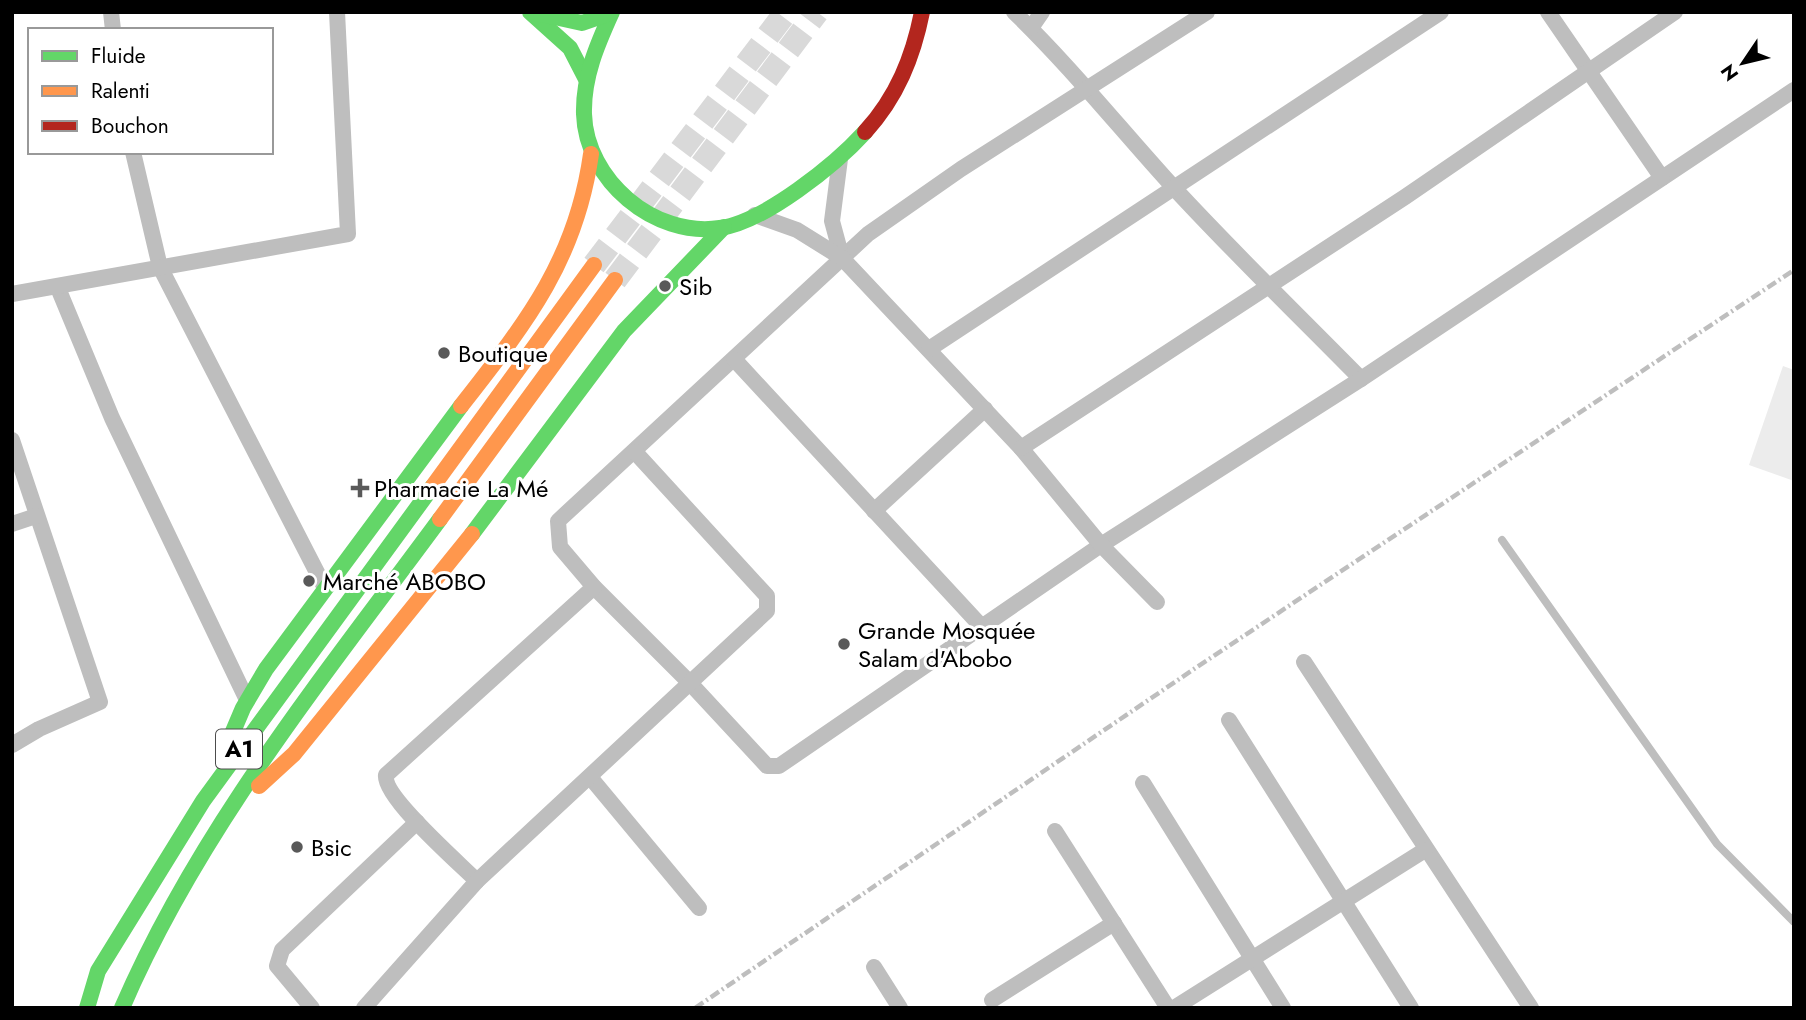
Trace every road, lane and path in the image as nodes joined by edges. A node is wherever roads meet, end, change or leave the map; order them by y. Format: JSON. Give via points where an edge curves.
{"nodes":[{"id":1,"x":337,"y":12,"type":"edge"},
{"id":2,"x":532,"y":12,"type":"edge"},
{"id":3,"x":612,"y":12,"type":"edge"},
{"id":4,"x":922,"y":12,"type":"edge"},
{"id":5,"x":1014,"y":12,"type":"edge"},
{"id":6,"x":1042,"y":12,"type":"edge"},
{"id":7,"x":1207,"y":12,"type":"edge"},
{"id":8,"x":1441,"y":12,"type":"edge"},
{"id":9,"x":1548,"y":12,"type":"edge"},
{"id":10,"x":1675,"y":12,"type":"edge"},
{"id":11,"x":1031,"y":28,"type":"junction"},
{"id":12,"x":1589,"y":69,"type":"junction"},
{"id":13,"x":586,"y":79,"type":"junction"},
{"id":14,"x":1089,"y":89,"type":"junction"},
{"id":15,"x":1794,"y":90,"type":"edge"},
{"id":16,"x":133,"y":154,"type":"edge"},
{"id":17,"x":591,"y":154,"type":"junction"},
{"id":18,"x":840,"y":159,"type":"junction"},
{"id":19,"x":1662,"y":178,"type":"junction"},
{"id":20,"x":1174,"y":187,"type":"junction"},
{"id":21,"x":755,"y":215,"type":"junction"},
{"id":22,"x":724,"y":228,"type":"junction"},
{"id":23,"x":842,"y":258,"type":"junction"},
{"id":24,"x":594,"y":265,"type":"tunnel mouth"},
{"id":25,"x":160,"y":267,"type":"junction"},
{"id":26,"x":615,"y":280,"type":"tunnel mouth"},
{"id":27,"x":58,"y":288,"type":"junction"},
{"id":28,"x":1269,"y":288,"type":"junction"},
{"id":29,"x":12,"y":294,"type":"edge"},
{"id":30,"x":929,"y":349,"type":"junction"},
{"id":31,"x":734,"y":359,"type":"junction"},
{"id":32,"x":1361,"y":379,"type":"junction"},
{"id":33,"x":985,"y":409,"type":"junction"},
{"id":34,"x":12,"y":440,"type":"edge"},
{"id":35,"x":1021,"y":448,"type":"junction"},
{"id":36,"x":635,"y":452,"type":"junction"},
{"id":37,"x":874,"y":511,"type":"junction"},
{"id":38,"x":36,"y":516,"type":"junction"},
{"id":39,"x":12,"y":524,"type":"edge"},
{"id":40,"x":1502,"y":540,"type":"dead end"},
{"id":41,"x":1101,"y":545,"type":"junction"},
{"id":42,"x":594,"y":587,"type":"junction"},
{"id":43,"x":325,"y":588,"type":"junction"},
{"id":44,"x":1157,"y":602,"type":"dead end"},
{"id":45,"x":981,"y":626,"type":"junction"},
{"id":46,"x":1304,"y":662,"type":"dead end"},
{"id":47,"x":690,"y":682,"type":"junction"},
{"id":48,"x":247,"y":700,"type":"junction"},
{"id":49,"x":1229,"y":720,"type":"dead end"},
{"id":50,"x":14,"y":743,"type":"edge"},
{"id":51,"x":590,"y":777,"type":"junction"},
{"id":52,"x":1143,"y":783,"type":"dead end"},
{"id":53,"x":203,"y":801,"type":"junction"},
{"id":54,"x":224,"y":817,"type":"junction"},
{"id":55,"x":417,"y":822,"type":"junction"},
{"id":56,"x":1055,"y":831,"type":"dead end"},
{"id":57,"x":1425,"y":850,"type":"junction"},
{"id":58,"x":477,"y":881,"type":"junction"},
{"id":59,"x":1345,"y":902,"type":"junction"},
{"id":60,"x":699,"y":908,"type":"dead end"},
{"id":61,"x":1794,"y":922,"type":"edge"},
{"id":62,"x":1114,"y":923,"type":"junction"},
{"id":63,"x":1253,"y":960,"type":"junction"},
{"id":64,"x":874,"y":967,"type":"dead end"},
{"id":65,"x":98,"y":971,"type":"junction"},
{"id":66,"x":992,"y":1000,"type":"dead end"},
{"id":67,"x":73,"y":1008,"type":"edge"},
{"id":68,"x":87,"y":1008,"type":"edge"},
{"id":69,"x":122,"y":1008,"type":"edge"},
{"id":70,"x":312,"y":1008,"type":"edge"},
{"id":71,"x":363,"y":1008,"type":"edge"},
{"id":72,"x":900,"y":1008,"type":"edge"},
{"id":73,"x":1168,"y":1008,"type":"edge"},
{"id":74,"x":1174,"y":1008,"type":"edge"},
{"id":75,"x":1283,"y":1008,"type":"edge"},
{"id":76,"x":1411,"y":1008,"type":"edge"},
{"id":77,"x":1531,"y":1008,"type":"edge"}],
"edges":[{"from":1,"to":25,"type":"street","via":[[348,234]]},
{"from":2,"to":3,"type":"main road","via":[[582,23]]},
{"from":2,"to":13,"type":"main road","via":[[566,40]]},
{"from":3,"to":13,"type":"main road"},
{"from":4,"to":18,"type":"main road","via":[[910,60],[891,99]]},
{"from":5,"to":11,"type":"street"},
{"from":6,"to":11,"type":"street"},
{"from":7,"to":14,"type":"street"},
{"from":8,"to":20,"type":"street"},
{"from":9,"to":12,"type":"street"},
{"from":10,"to":12,"type":"street"},
{"from":11,"to":14,"type":"street"},
{"from":12,"to":19,"type":"street"},
{"from":12,"to":28,"type":"street"},
{"from":13,"to":17,"type":"main road","via":[[585,128]]},
{"from":14,"to":20,"type":"street"},
{"from":14,"to":23,"type":"street","via":[[961,169],[868,234]]},
{"from":15,"to":19,"type":"street"},
{"from":16,"to":25,"type":"street"},
{"from":17,"to":22,"type":"main road","via":[[608,183],[647,214],[687,229]]},
{"from":17,"to":43,"type":"main road","via":[[583,207],[570,243],[537,304]]},
{"from":18,"to":21,"type":"main road"},
{"from":18,"to":23,"type":"street","via":[[832,221]]},
{"from":19,"to":32,"type":"street"},
{"from":20,"to":28,"type":"street"},
{"from":20,"to":30,"type":"street"},
{"from":21,"to":22,"type":"main road"},
{"from":21,"to":23,"type":"street","via":[[797,230]]},
{"from":22,"to":54,"type":"main road","via":[[624,331],[431,588],[294,754]]},
{"from":23,"to":30,"type":"street"},
{"from":23,"to":31,"type":"street"},
{"from":24,"to":53,"type":"main road","number":"A1"},
{"from":25,"to":27,"type":"street"},
{"from":25,"to":43,"type":"street"},
{"from":26,"to":54,"type":"main road","number":"A1"},
{"from":27,"to":29,"type":"street"},
{"from":27,"to":48,"type":"street","via":[[112,418]]},
{"from":28,"to":32,"type":"street"},
{"from":28,"to":35,"type":"street"},
{"from":30,"to":33,"type":"street"},
{"from":31,"to":36,"type":"street"},
{"from":31,"to":37,"type":"street"},
{"from":32,"to":41,"type":"street"},
{"from":33,"to":35,"type":"street"},
{"from":33,"to":37,"type":"street"},
{"from":34,"to":38,"type":"street"},
{"from":35,"to":41,"type":"street"},
{"from":36,"to":42,"type":"street","via":[[558,521],[560,547]]},
{"from":36,"to":47,"type":"street","via":[[767,596],[767,611]]},
{"from":37,"to":45,"type":"street"},
{"from":38,"to":39,"type":"street"},
{"from":38,"to":50,"type":"street","via":[[100,702]]},
{"from":40,"to":61,"type":"lane","via":[[1717,844]]},
{"from":41,"to":44,"type":"street"},
{"from":41,"to":45,"type":"street"},
{"from":42,"to":47,"type":"street"},
{"from":42,"to":55,"type":"street","via":[[386,775],[388,788]]},
{"from":43,"to":48,"type":"main road"},
{"from":45,"to":47,"type":"street","via":[[773,768]]},
{"from":46,"to":57,"type":"street"},
{"from":47,"to":51,"type":"street"},
{"from":48,"to":53,"type":"main road"},
{"from":49,"to":59,"type":"street"},
{"from":51,"to":58,"type":"street"},
{"from":51,"to":60,"type":"street"},
{"from":52,"to":63,"type":"street"},
{"from":53,"to":65,"type":"main road","number":"A1"},
{"from":54,"to":69,"type":"main road","number":"A1","via":[[167,912]]},
{"from":55,"to":58,"type":"street"},
{"from":55,"to":70,"type":"street","via":[[282,950],[277,966]]},
{"from":56,"to":62,"type":"street"},
{"from":57,"to":59,"type":"street"},
{"from":57,"to":77,"type":"street"},
{"from":58,"to":71,"type":"street"},
{"from":59,"to":63,"type":"street"},
{"from":59,"to":76,"type":"street"},
{"from":62,"to":66,"type":"street"},
{"from":62,"to":73,"type":"street"},
{"from":63,"to":74,"type":"street"},
{"from":63,"to":75,"type":"street"},
{"from":64,"to":72,"type":"street"},
{"from":65,"to":67,"type":"main road"},
{"from":65,"to":68,"type":"main road","number":"A1"}]}
